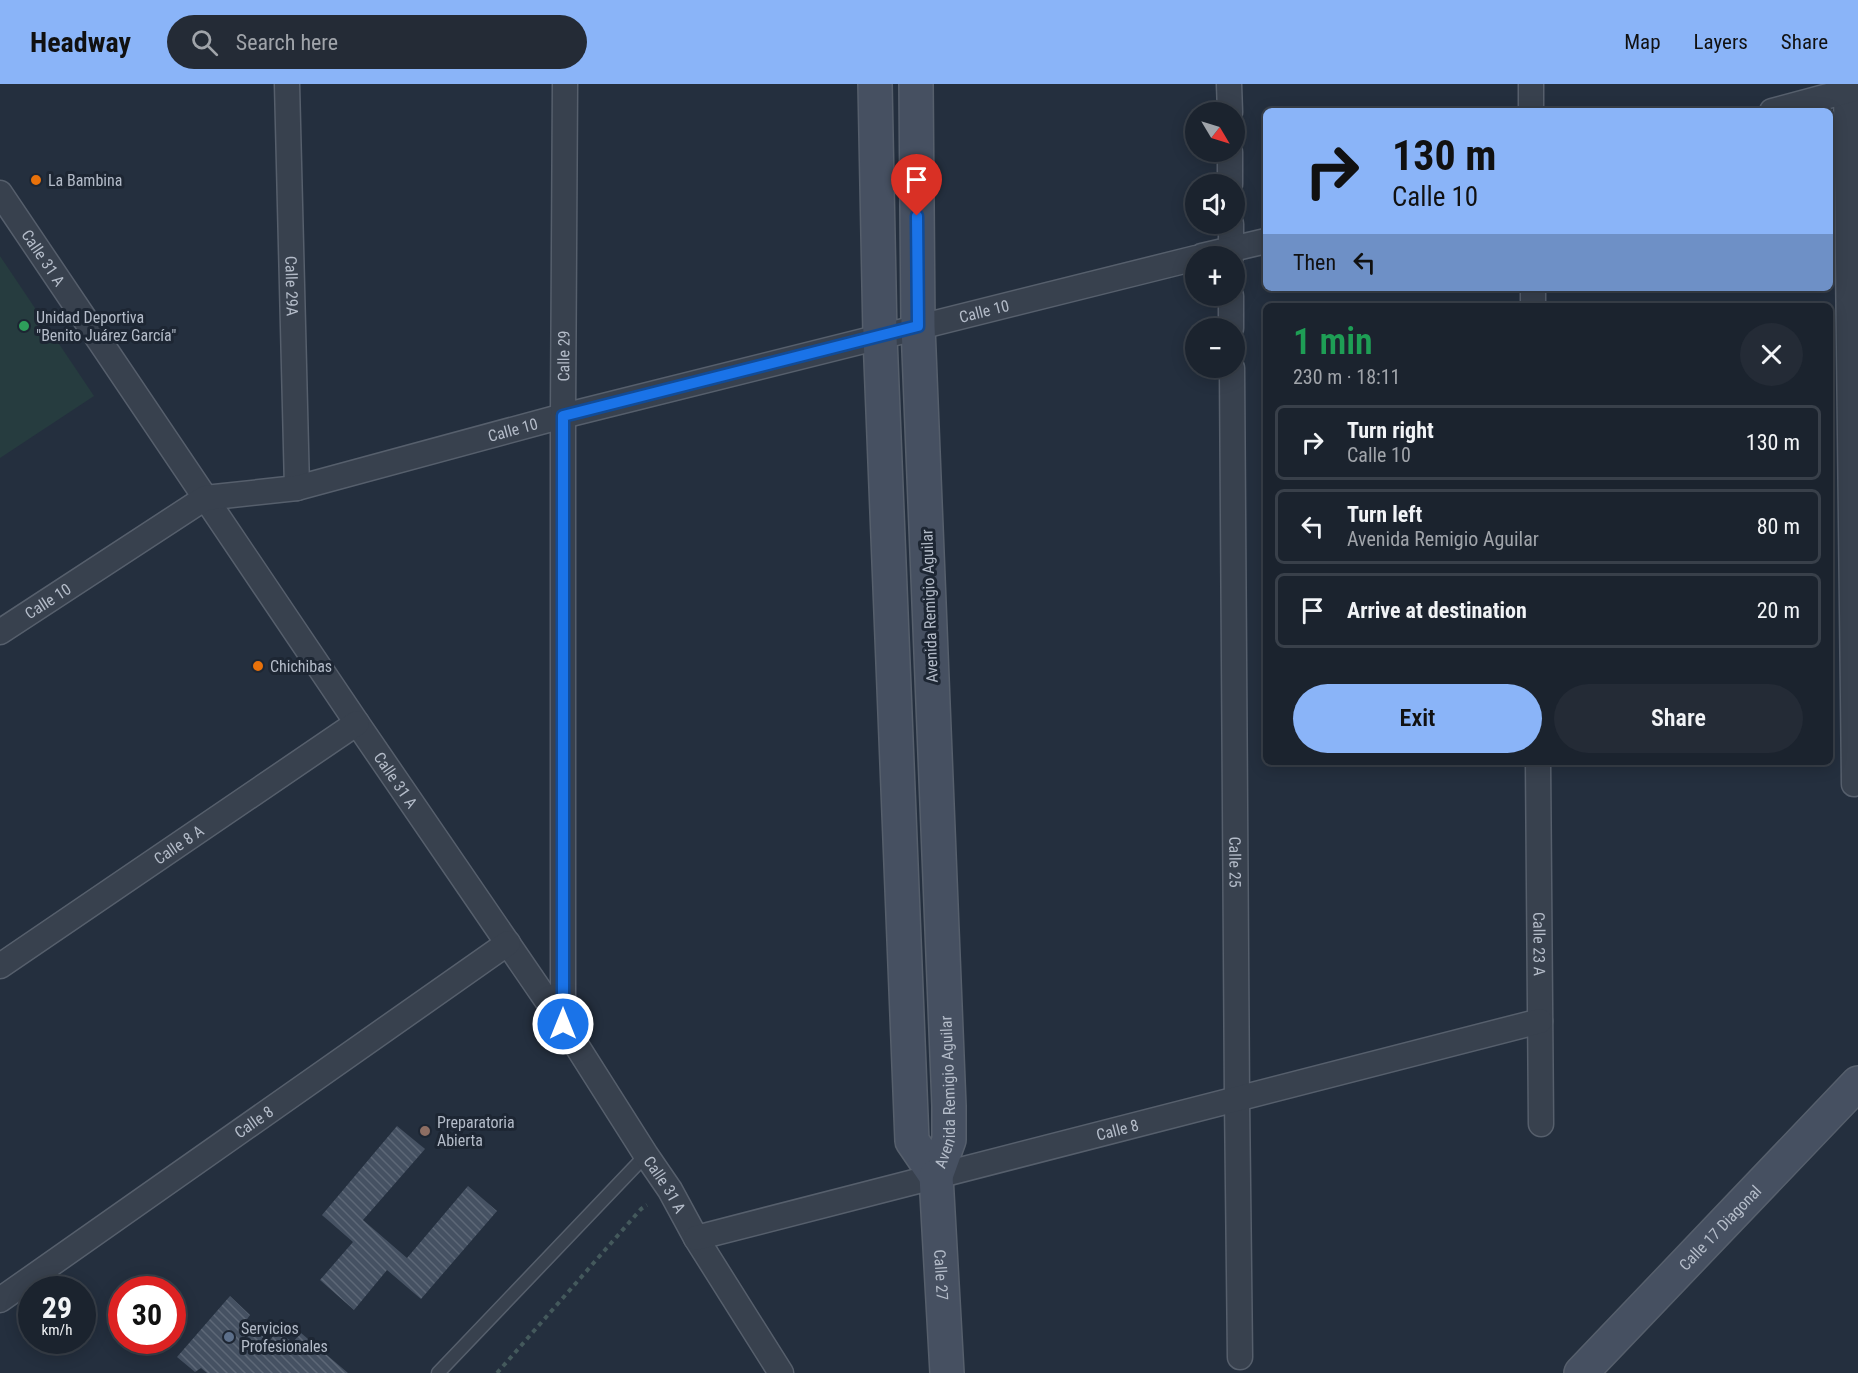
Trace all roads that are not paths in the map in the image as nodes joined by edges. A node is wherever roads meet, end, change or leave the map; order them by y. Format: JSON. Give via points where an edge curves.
{"nodes":[{"id":1,"x":287,"y":84,"type":"edge"},
{"id":2,"x":565,"y":84,"type":"edge"},
{"id":3,"x":874,"y":84,"type":"edge"},
{"id":4,"x":916,"y":84,"type":"edge"},
{"id":5,"x":1229,"y":84,"type":"edge"},
{"id":6,"x":1531,"y":84,"type":"edge"},
{"id":7,"x":1850,"y":88,"type":"edge"},
{"id":8,"x":1230,"y":102,"type":"edge"},
{"id":9,"x":1531,"y":108,"type":"edge"},
{"id":10,"x":1782,"y":108,"type":"edge"},
{"id":11,"x":0,"y":194,"type":"edge"},
{"id":12,"x":1263,"y":242,"type":"edge"},
{"id":13,"x":1245,"y":248,"type":"edge"},
{"id":14,"x":1185,"y":261,"type":"edge"},
{"id":15,"x":918,"y":326,"type":"junction"},
{"id":16,"x":880,"y":336,"type":"junction"},
{"id":17,"x":1232,"y":378,"type":"edge"},
{"id":18,"x":563,"y":416,"type":"junction"},
{"id":19,"x":297,"y":488,"type":"junction"},
{"id":20,"x":205,"y":498,"type":"junction"},
{"id":21,"x":0,"y":632,"type":"edge"},
{"id":22,"x":357,"y":723,"type":"junction"},
{"id":23,"x":1538,"y":765,"type":"edge"},
{"id":24,"x":1854,"y":784,"type":"dead end"},
{"id":25,"x":508,"y":943,"type":"junction"},
{"id":26,"x":0,"y":966,"type":"edge"},
{"id":27,"x":1540,"y":1021,"type":"junction"},
{"id":28,"x":563,"y":1024,"type":"junction"},
{"id":29,"x":1858,"y":1083,"type":"edge"},
{"id":30,"x":1237,"y":1099,"type":"junction"},
{"id":31,"x":1541,"y":1124,"type":"dead end"},
{"id":32,"x":646,"y":1155,"type":"junction"},
{"id":33,"x":936,"y":1176,"type":"junction"},
{"id":34,"x":696,"y":1238,"type":"junction"},
{"id":35,"x":0,"y":1300,"type":"edge"},
{"id":36,"x":1240,"y":1357,"type":"dead end"},
{"id":37,"x":438,"y":1373,"type":"edge"},
{"id":38,"x":781,"y":1373,"type":"edge"},
{"id":39,"x":947,"y":1373,"type":"edge"},
{"id":40,"x":1581,"y":1373,"type":"edge"}],
"edges":[{"from":1,"to":19,"type":"street","name":"Calle 29A"},
{"from":2,"to":18,"type":"street","name":"Calle 29"},
{"from":3,"to":16,"type":"street","name":"Avenida Remigio Aguilar"},
{"from":4,"to":15,"type":"street","name":"Avenida Remigio Aguilar"},
{"from":5,"to":8,"type":"street"},
{"from":6,"to":9,"type":"street"},
{"from":7,"to":10,"type":"street"},
{"from":7,"to":24,"type":"street"},
{"from":11,"to":20,"type":"street","name":"Calle 31 A"},
{"from":12,"to":13,"type":"street"},
{"from":14,"to":15,"type":"street","name":"Calle 10"},
{"from":15,"to":16,"type":"street","name":"Calle 10"},
{"from":15,"to":33,"type":"street","name":"Avenida Remigio Aguilar","via":[[949,1106],[949,1140]]},
{"from":16,"to":18,"type":"street","name":"Calle 10"},
{"from":16,"to":33,"type":"street","name":"Avenida Remigio Aguilar","via":[[912,1141]]},
{"from":17,"to":30,"type":"street","name":"Calle 25"},
{"from":18,"to":19,"type":"street","name":"Calle 10"},
{"from":18,"to":28,"type":"street","name":"Calle 29"},
{"from":19,"to":20,"type":"street","name":"Calle 10"},
{"from":20,"to":21,"type":"street","name":"Calle 10"},
{"from":20,"to":22,"type":"street","name":"Calle 31 A"},
{"from":22,"to":25,"type":"street","name":"Calle 31 A"},
{"from":22,"to":26,"type":"street","name":"Calle 8 A"},
{"from":23,"to":27,"type":"street","name":"Calle 23 A"},
{"from":25,"to":28,"type":"street","name":"Calle 31 A"},
{"from":25,"to":35,"type":"street","name":"Calle 8"},
{"from":27,"to":30,"type":"street","name":"Calle 8"},
{"from":27,"to":31,"type":"street","name":"Calle 23 A"},
{"from":28,"to":32,"type":"street","name":"Calle 31 A"},
{"from":29,"to":40,"type":"street","name":"Calle 17 Diagonal"},
{"from":30,"to":33,"type":"street","name":"Calle 8"},
{"from":30,"to":36,"type":"street","name":"Calle 25"},
{"from":32,"to":34,"type":"street","name":"Calle 31 A"},
{"from":32,"to":37,"type":"lane"},
{"from":33,"to":34,"type":"street","name":"Calle 8"},
{"from":33,"to":39,"type":"street","name":"Calle 27"},
{"from":34,"to":38,"type":"street","name":"Calle 31 A"}]}
